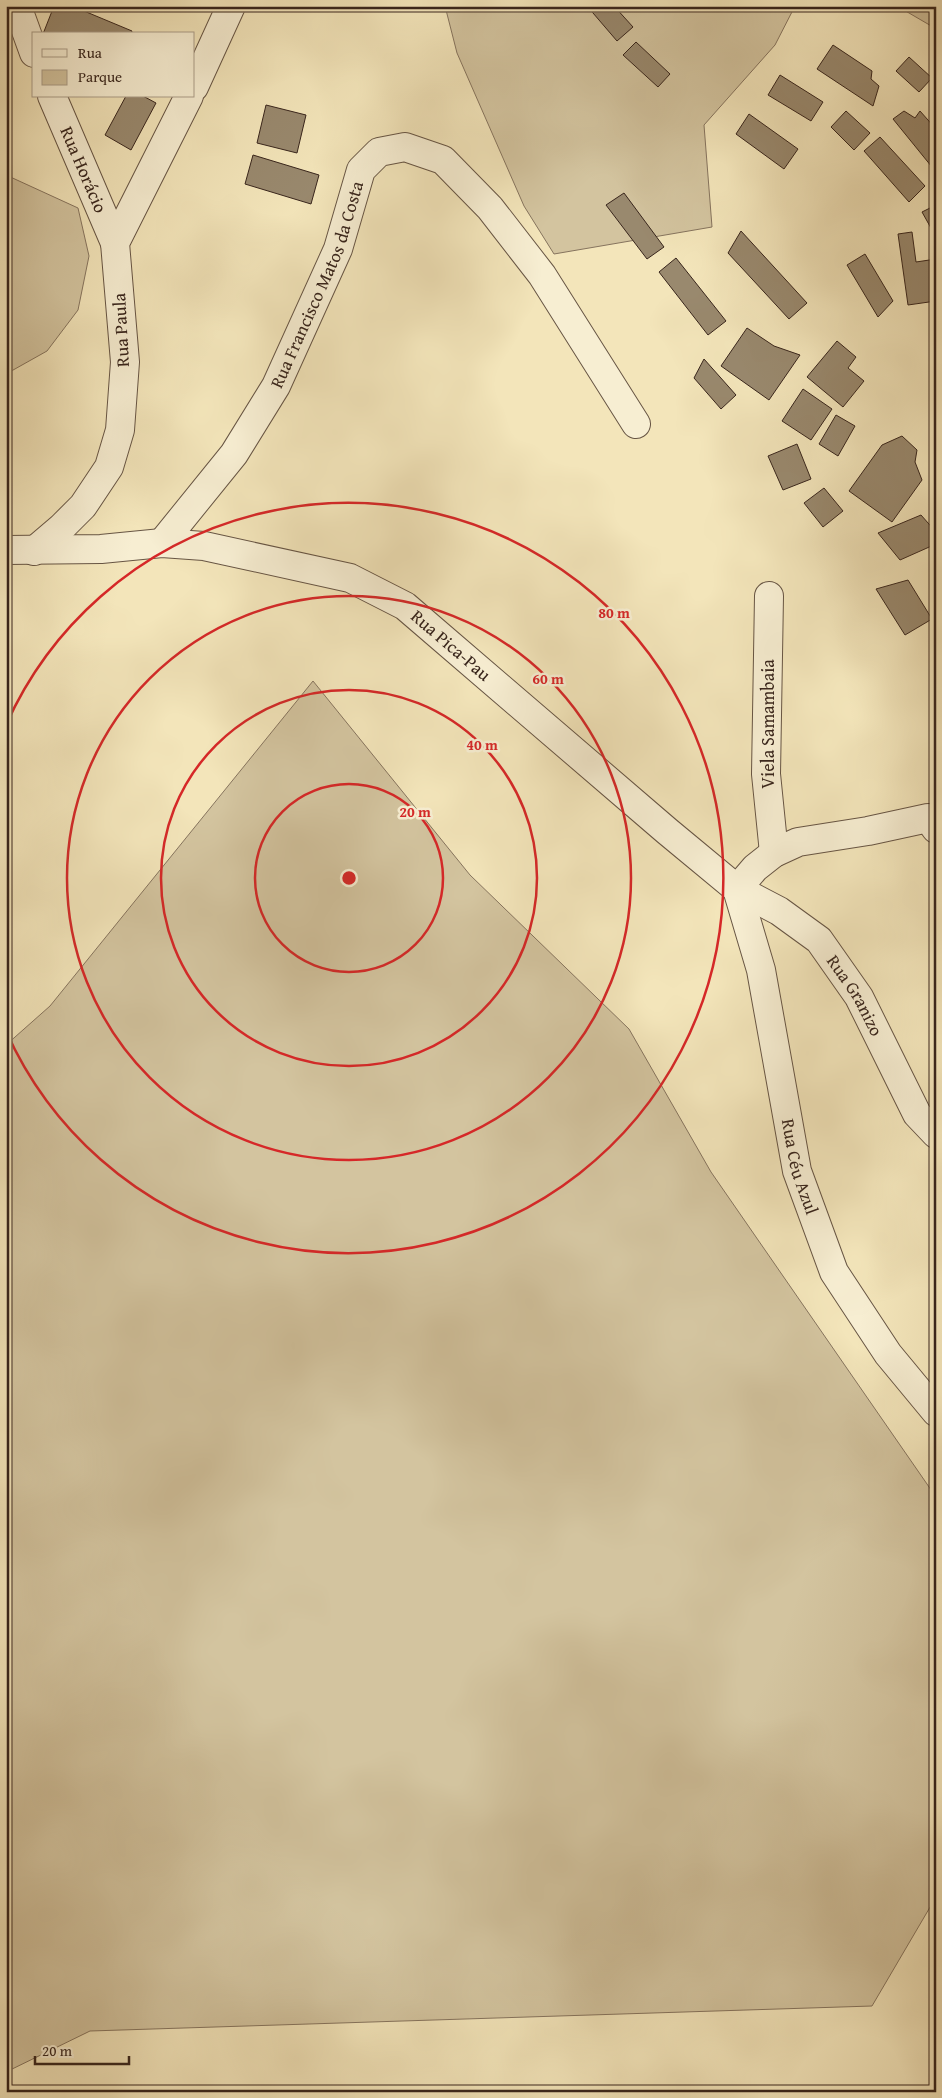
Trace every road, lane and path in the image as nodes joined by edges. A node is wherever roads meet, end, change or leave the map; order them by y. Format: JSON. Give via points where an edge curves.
{"nodes":[{"id":1,"x":17,"y":6,"type":"edge"},
{"id":2,"x":231,"y":6,"type":"edge"},
{"id":3,"x":32,"y":47,"type":"edge"},
{"id":4,"x":195,"y":85,"type":"edge"},
{"id":5,"x":53,"y":98,"type":"edge"},
{"id":6,"x":189,"y":98,"type":"edge"},
{"id":7,"x":115,"y":242,"type":"junction"},
{"id":8,"x":636,"y":424,"type":"dead end"},
{"id":9,"x":162,"y":543,"type":"junction"},
{"id":10,"x":6,"y":550,"type":"edge"},
{"id":11,"x":34,"y":551,"type":"junction"},
{"id":12,"x":769,"y":596,"type":"dead end"},
{"id":13,"x":936,"y":829,"type":"edge"},
{"id":14,"x":774,"y":852,"type":"junction"},
{"id":15,"x":737,"y":889,"type":"junction"},
{"id":16,"x":936,"y":1134,"type":"edge"},
{"id":17,"x":936,"y":1412,"type":"edge"}],
"edges":[{"from":1,"to":3,"type":"street"},
{"from":2,"to":4,"type":"street"},
{"from":5,"to":7,"type":"street","name":"Rua Horácio"},
{"from":6,"to":7,"type":"street"},
{"from":7,"to":11,"type":"street","name":"Rua Paula","via":[[125,362],[120,430],[109,467],[83,506]]},
{"from":8,"to":9,"type":"street","name":"Rua Francisco Matos da Costa","via":[[542,275],[490,208],[443,160],[405,147],[379,152],[360,170],[338,249],[276,386],[234,454]]},
{"from":9,"to":11,"type":"street","name":"Rua Pica-Pau"},
{"from":9,"to":15,"type":"street","name":"Rua Pica-Pau","via":[[204,546],[350,578],[405,606]]},
{"from":10,"to":11,"type":"street","name":"Rua Pica-Pau"},
{"from":12,"to":14,"type":"street","name":"Viela Samambaia","via":[[766,774]]},
{"from":13,"to":14,"type":"street","via":[[928,818],[798,842]]},
{"from":14,"to":15,"type":"street"},
{"from":15,"to":16,"type":"street","name":"Rua Granizo","via":[[779,911],[819,940],[859,997],[917,1114]]},
{"from":15,"to":17,"type":"street","name":"Rua Céu Azul","via":[[761,970],[797,1171],[834,1272],[888,1354]]}]}
